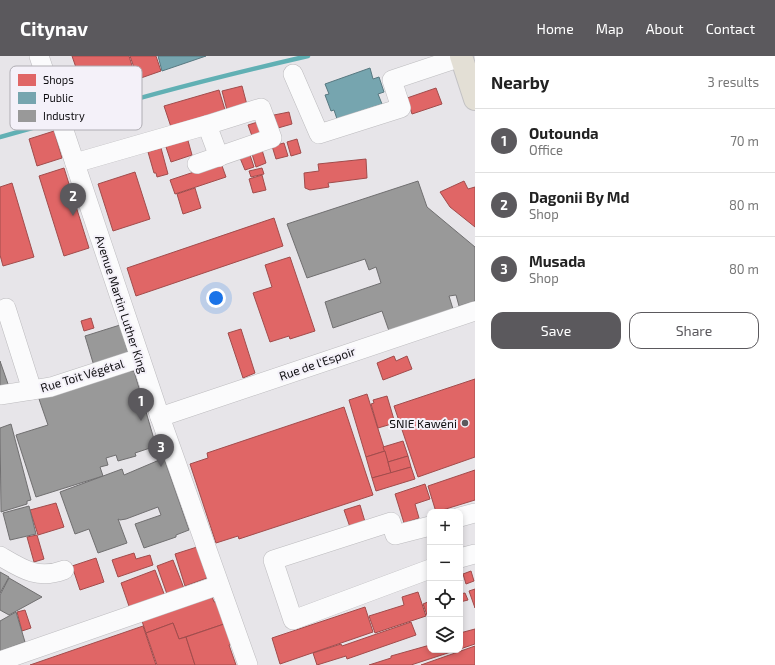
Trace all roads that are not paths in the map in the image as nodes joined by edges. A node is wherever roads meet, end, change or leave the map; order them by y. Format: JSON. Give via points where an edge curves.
{"nodes":[{"id":1,"x":40,"y":56,"type":"edge"},
{"id":2,"x":467,"y":59,"type":"edge"},
{"id":3,"x":43,"y":66,"type":"edge"},
{"id":4,"x":293,"y":74,"type":"dead end"},
{"id":5,"x":475,"y":99,"type":"edge"},
{"id":6,"x":207,"y":126,"type":"junction"},
{"id":7,"x":64,"y":130,"type":"edge"},
{"id":8,"x":219,"y":157,"type":"junction"},
{"id":9,"x":75,"y":163,"type":"junction"},
{"id":10,"x":197,"y":164,"type":"dead end"},
{"id":11,"x":6,"y":308,"type":"dead end"},
{"id":12,"x":475,"y":311,"type":"edge"},
{"id":13,"x":140,"y":358,"type":"junction"},
{"id":14,"x":32,"y":390,"type":"junction"},
{"id":15,"x":0,"y":395,"type":"edge"},
{"id":16,"x":160,"y":417,"type":"junction"},
{"id":17,"x":475,"y":513,"type":"edge"},
{"id":18,"x":463,"y":516,"type":"edge"},
{"id":19,"x":427,"y":527,"type":"edge"},
{"id":20,"x":475,"y":554,"type":"edge"},
{"id":21,"x":0,"y":556,"type":"edge"},
{"id":22,"x":463,"y":557,"type":"edge"},
{"id":23,"x":64,"y":570,"type":"dead end"},
{"id":24,"x":427,"y":570,"type":"edge"},
{"id":25,"x":219,"y":585,"type":"junction"},
{"id":26,"x":0,"y":661,"type":"edge"},
{"id":27,"x":248,"y":665,"type":"edge"}],
"edges":[{"from":1,"to":3,"type":"street","name":"Avenue Martin Luther King"},
{"from":2,"to":4,"type":"street","via":[[392,80],[401,108],[319,134]]},
{"from":2,"to":5,"type":"main road"},
{"from":6,"to":8,"type":"street"},
{"from":6,"to":8,"type":"street","via":[[261,108],[272,138]]},
{"from":6,"to":9,"type":"street"},
{"from":7,"to":9,"type":"street","name":"Avenue Martin Luther King"},
{"from":8,"to":10,"type":"street"},
{"from":9,"to":13,"type":"street","name":"Avenue Martin Luther King"},
{"from":11,"to":14,"type":"street"},
{"from":12,"to":16,"type":"street","name":"Rue de l'Espoir"},
{"from":13,"to":14,"type":"street","name":"Rue Toit Végétal","via":[[51,387]]},
{"from":13,"to":16,"type":"street","name":"Avenue Martin Luther King"},
{"from":14,"to":15,"type":"street","name":"Rue Toit Végétal"},
{"from":16,"to":25,"type":"street","name":"Avenue Martin Luther King"},
{"from":17,"to":18,"type":"street"},
{"from":19,"to":24,"type":"street","via":[[395,535],[391,522],[273,560],[293,620]]},
{"from":20,"to":22,"type":"street"},
{"from":21,"to":23,"type":"street","via":[[26,572],[52,574]]},
{"from":25,"to":26,"type":"street"},
{"from":25,"to":27,"type":"street","name":"Avenue Martin Luther King"}]}
